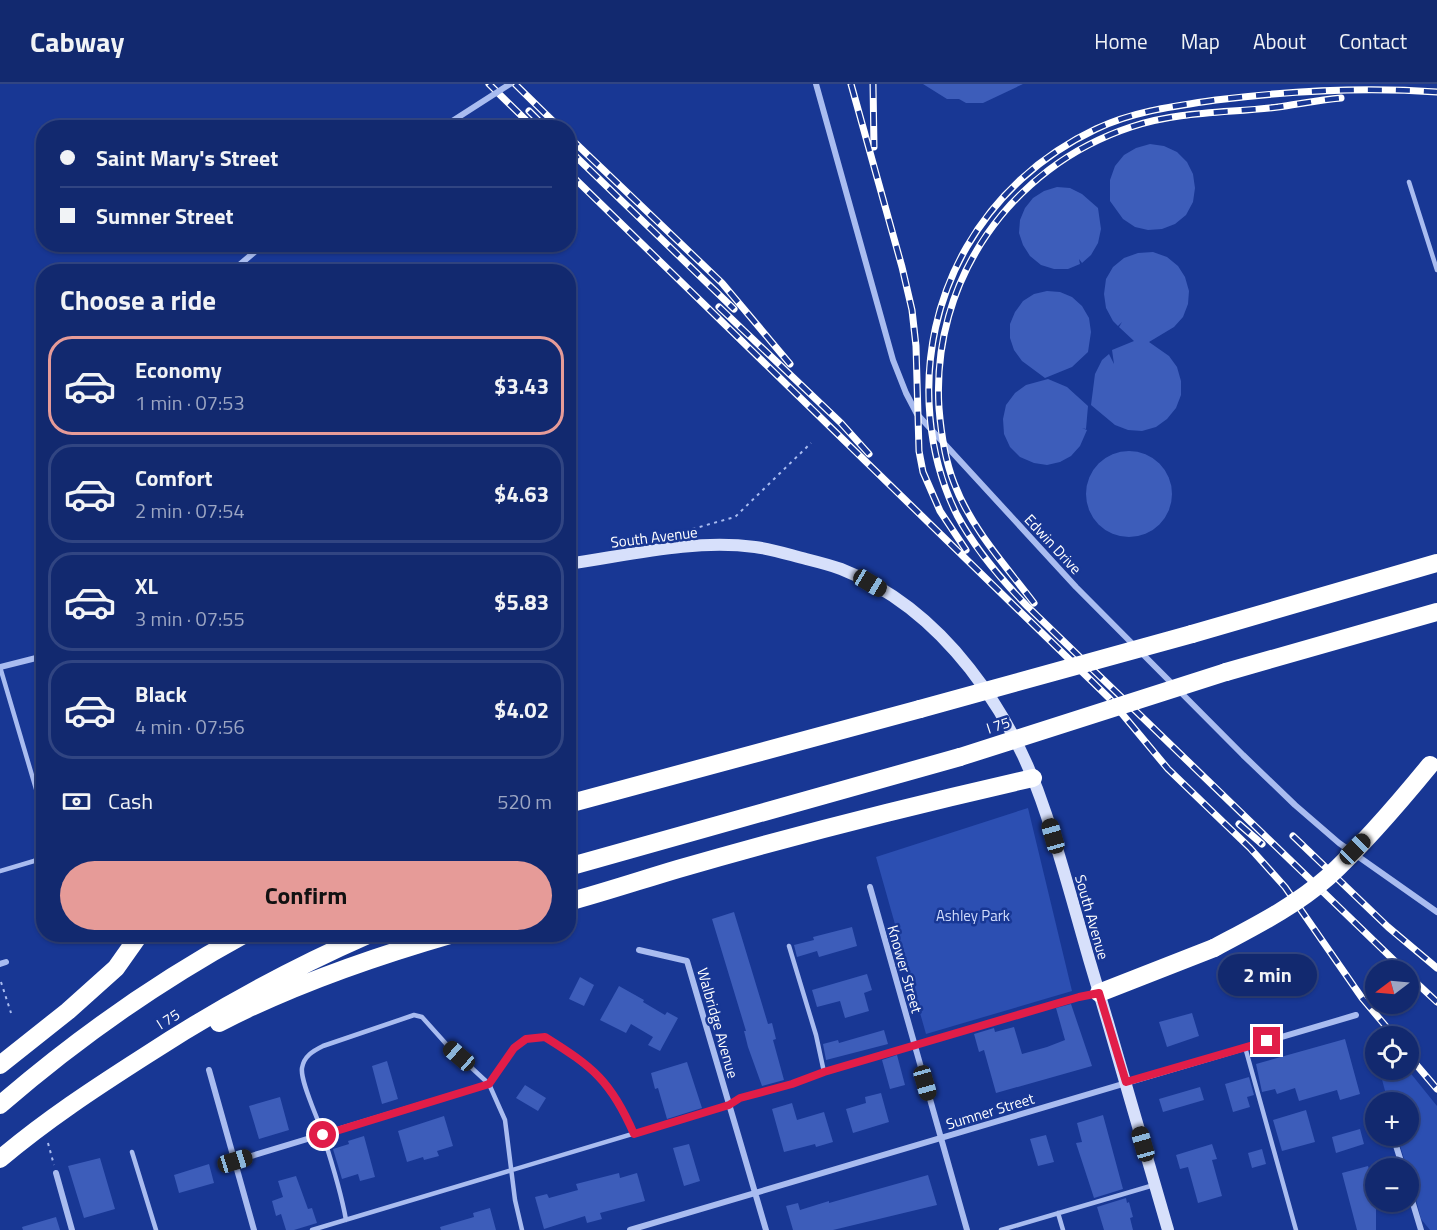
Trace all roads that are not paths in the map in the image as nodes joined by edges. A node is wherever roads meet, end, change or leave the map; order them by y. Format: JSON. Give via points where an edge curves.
{"nodes":[{"id":1,"x":510,"y":84,"type":"edge"},
{"id":2,"x":816,"y":84,"type":"edge"},
{"id":3,"x":454,"y":120,"type":"edge"},
{"id":4,"x":1409,"y":182,"type":"dead end"},
{"id":5,"x":255,"y":252,"type":"edge"},
{"id":6,"x":240,"y":264,"type":"edge"},
{"id":7,"x":1437,"y":270,"type":"edge"},
{"id":8,"x":576,"y":563,"type":"edge"},
{"id":9,"x":1437,"y":563,"type":"edge"},
{"id":10,"x":1437,"y":612,"type":"edge"},
{"id":11,"x":36,"y":658,"type":"edge"},
{"id":12,"x":0,"y":667,"type":"edge"},
{"id":13,"x":1434,"y":761,"type":"edge"},
{"id":14,"x":1033,"y":778,"type":"junction"},
{"id":15,"x":36,"y":789,"type":"edge"},
{"id":16,"x":576,"y":802,"type":"edge"},
{"id":17,"x":36,"y":860,"type":"edge"},
{"id":18,"x":576,"y":865,"type":"edge"},
{"id":19,"x":0,"y":871,"type":"edge"},
{"id":20,"x":870,"y":887,"type":"dead end"},
{"id":21,"x":576,"y":900,"type":"edge"},
{"id":22,"x":1437,"y":912,"type":"edge"},
{"id":23,"x":134,"y":942,"type":"edge"},
{"id":24,"x":231,"y":942,"type":"edge"},
{"id":25,"x":352,"y":942,"type":"edge"},
{"id":26,"x":425,"y":942,"type":"edge"},
{"id":27,"x":789,"y":946,"type":"dead end"},
{"id":28,"x":639,"y":950,"type":"dead end"},
{"id":29,"x":1099,"y":993,"type":"junction"},
{"id":30,"x":1356,"y":1015,"type":"dead end"},
{"id":31,"x":914,"y":1045,"type":"junction"},
{"id":32,"x":1245,"y":1047,"type":"junction"},
{"id":33,"x":0,"y":1065,"type":"edge"},
{"id":34,"x":209,"y":1070,"type":"dead end"},
{"id":35,"x":824,"y":1072,"type":"junction"},
{"id":36,"x":1126,"y":1082,"type":"junction"},
{"id":37,"x":489,"y":1084,"type":"junction"},
{"id":38,"x":92,"y":1089,"type":"junction"},
{"id":39,"x":729,"y":1105,"type":"junction"},
{"id":40,"x":0,"y":1106,"type":"edge"},
{"id":41,"x":634,"y":1134,"type":"junction"},
{"id":42,"x":323,"y":1135,"type":"junction"},
{"id":43,"x":941,"y":1138,"type":"junction"},
{"id":44,"x":132,"y":1152,"type":"dead end"},
{"id":45,"x":0,"y":1159,"type":"edge"},
{"id":46,"x":235,"y":1161,"type":"junction"},
{"id":47,"x":512,"y":1170,"type":"junction"},
{"id":48,"x":56,"y":1173,"type":"road end"},
{"id":49,"x":1155,"y":1185,"type":"junction"},
{"id":50,"x":755,"y":1192,"type":"junction"},
{"id":51,"x":1416,"y":1212,"type":"edge"},
{"id":52,"x":1058,"y":1213,"type":"junction"},
{"id":53,"x":346,"y":1220,"type":"junction"},
{"id":54,"x":72,"y":1230,"type":"edge"},
{"id":55,"x":156,"y":1230,"type":"edge"},
{"id":56,"x":254,"y":1230,"type":"edge"},
{"id":57,"x":312,"y":1230,"type":"edge"},
{"id":58,"x":522,"y":1230,"type":"edge"},
{"id":59,"x":630,"y":1230,"type":"edge"},
{"id":60,"x":766,"y":1230,"type":"edge"},
{"id":61,"x":967,"y":1230,"type":"edge"},
{"id":62,"x":1001,"y":1230,"type":"edge"},
{"id":63,"x":1063,"y":1230,"type":"edge"},
{"id":64,"x":1167,"y":1230,"type":"edge"},
{"id":65,"x":1296,"y":1230,"type":"edge"},
{"id":66,"x":1421,"y":1230,"type":"edge"}],
"edges":[{"from":1,"to":3,"type":"street","bridge":true},
{"from":2,"to":22,"type":"street","name":"Edwin Drive","via":[[893,360],[917,414],[1076,587],[1272,784],[1339,843]]},
{"from":4,"to":7,"type":"lane"},
{"from":5,"to":6,"type":"street"},
{"from":8,"to":14,"type":"street","name":"South Avenue","via":[[677,547],[719,545],[756,547],[841,569],[888,594],[940,635],[989,694]]},
{"from":9,"to":16,"type":"highway","bridge":true},
{"from":10,"to":18,"type":"highway","name":"I 75","number":"I 75","bridge":true,"via":[[1226,672],[960,757]]},
{"from":11,"to":12,"type":"street"},
{"from":12,"to":15,"type":"lane"},
{"from":13,"to":29,"type":"highway","bridge":true,"via":[[1327,878],[1273,917],[1214,948]]},
{"from":14,"to":21,"type":"highway","via":[[814,832]]},
{"from":14,"to":29,"type":"street","name":"South Avenue"},
{"from":17,"to":19,"type":"lane"},
{"from":20,"to":31,"type":"street","name":"Knower Street"},
{"from":23,"to":33,"type":"highway","via":[[116,968]]},
{"from":24,"to":40,"type":"highway","via":[[103,1022]]},
{"from":25,"to":38,"type":"highway","name":"I 75","number":"I 75","via":[[246,995]]},
{"from":26,"to":38,"type":"highway","via":[[306,982]]},
{"from":27,"to":35,"type":"lane"},
{"from":28,"to":39,"type":"street","name":"Walbridge Avenue","via":[[687,961]]},
{"from":29,"to":31,"type":"lane"},
{"from":29,"to":36,"type":"street","name":"South Avenue"},
{"from":30,"to":32,"type":"street","name":"Sumner Street"},
{"from":31,"to":35,"type":"lane"},
{"from":31,"to":43,"type":"street","name":"Knower Street"},
{"from":32,"to":36,"type":"street","name":"Sumner Street"},
{"from":32,"to":65,"type":"lane"},
{"from":34,"to":46,"type":"street"},
{"from":35,"to":39,"type":"lane","via":[[740,1098]]},
{"from":36,"to":43,"type":"street","name":"Sumner Street"},
{"from":36,"to":49,"type":"street","name":"South Avenue"},
{"from":37,"to":41,"type":"street","via":[[514,1048],[526,1039],[545,1037],[594,1071],[621,1105]]},
{"from":37,"to":42,"type":"street"},
{"from":37,"to":42,"type":"lane","via":[[422,1017],[414,1015],[323,1046],[305,1058],[302,1070]]},
{"from":37,"to":47,"type":"lane","via":[[505,1120]]},
{"from":38,"to":45,"type":"highway","name":"I 75","number":"I 75"},
{"from":39,"to":41,"type":"lane"},
{"from":39,"to":50,"type":"street","name":"Walbridge Avenue"},
{"from":41,"to":47,"type":"lane"},
{"from":42,"to":46,"type":"street"},
{"from":42,"to":53,"type":"lane"},
{"from":43,"to":50,"type":"street","name":"Sumner Street"},
{"from":43,"to":61,"type":"street","name":"Knower Street"},
{"from":44,"to":55,"type":"lane"},
{"from":46,"to":56,"type":"street"},
{"from":47,"to":53,"type":"lane"},
{"from":47,"to":58,"type":"lane"},
{"from":48,"to":54,"type":"street"},
{"from":49,"to":52,"type":"lane"},
{"from":49,"to":64,"type":"street","name":"South Avenue"},
{"from":50,"to":59,"type":"street","name":"Sumner Street"},
{"from":50,"to":60,"type":"street","name":"Walbridge Avenue"},
{"from":51,"to":66,"type":"street"},
{"from":52,"to":62,"type":"lane"},
{"from":52,"to":63,"type":"lane"},
{"from":53,"to":57,"type":"lane"}]}
